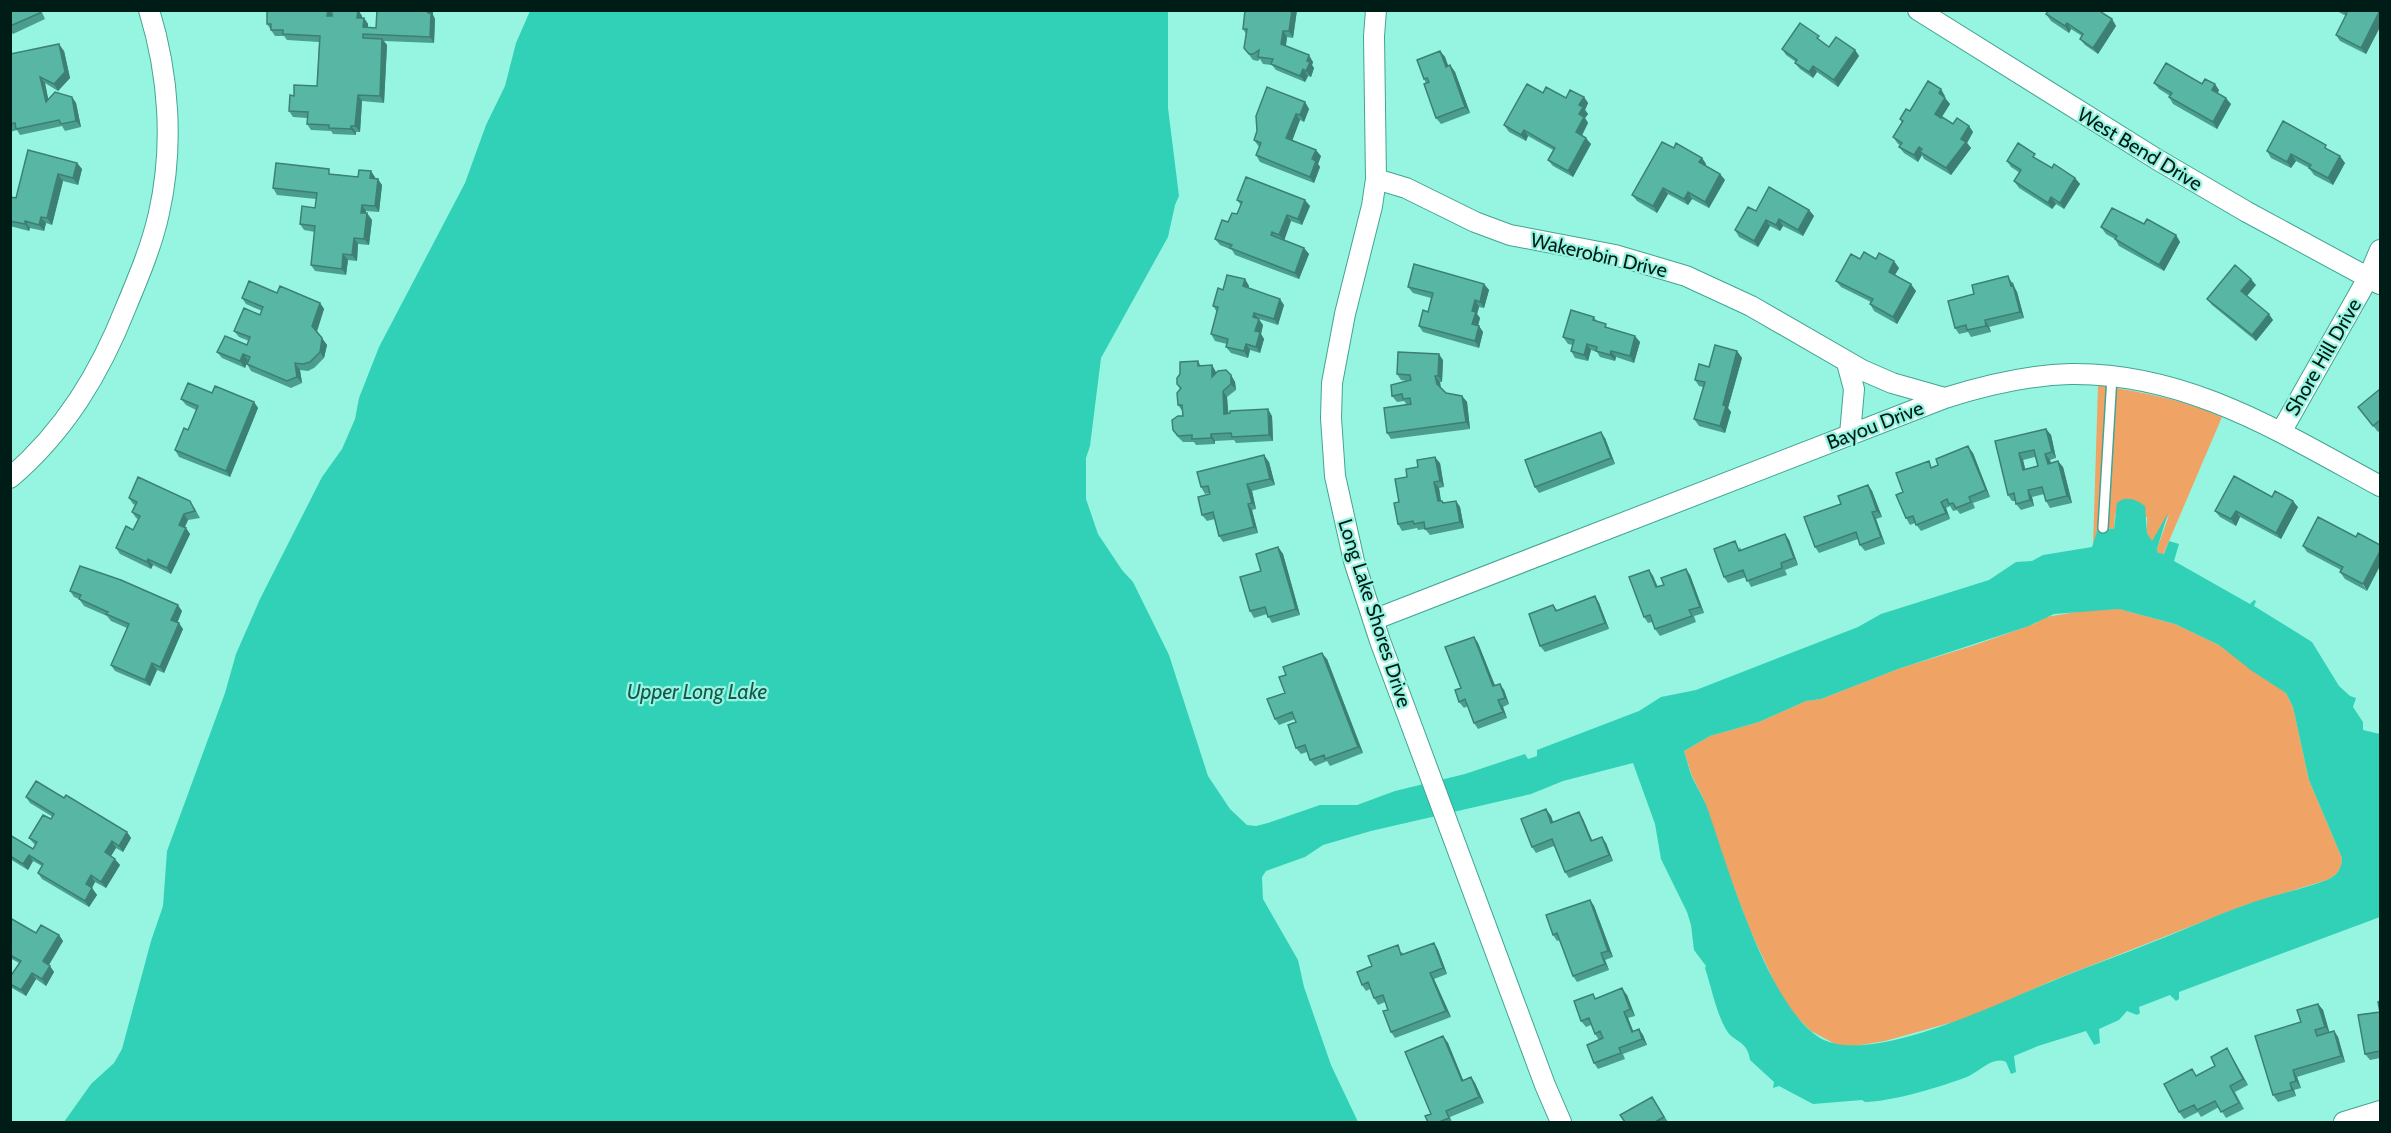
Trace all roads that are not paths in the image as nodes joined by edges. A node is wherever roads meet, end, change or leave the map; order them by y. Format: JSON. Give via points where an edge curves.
{"nodes":[{"id":1,"x":149,"y":10,"type":"edge"},
{"id":2,"x":1376,"y":10,"type":"edge"},
{"id":3,"x":1917,"y":10,"type":"edge"},
{"id":4,"x":1376,"y":179,"type":"junction"},
{"id":5,"x":2380,"y":250,"type":"edge"},
{"id":6,"x":2374,"y":281,"type":"edge"},
{"id":7,"x":1847,"y":363,"type":"junction"},
{"id":8,"x":2112,"y":376,"type":"junction"},
{"id":9,"x":1945,"y":398,"type":"junction"},
{"id":10,"x":2281,"y":432,"type":"junction"},
{"id":11,"x":1850,"y":434,"type":"junction"},
{"id":12,"x":10,"y":478,"type":"edge"},
{"id":13,"x":2380,"y":486,"type":"edge"},
{"id":14,"x":2103,"y":528,"type":"dead end"},
{"id":15,"x":1373,"y":620,"type":"junction"},
{"id":16,"x":2380,"y":1111,"type":"edge"},
{"id":17,"x":1561,"y":1122,"type":"edge"},
{"id":18,"x":2344,"y":1122,"type":"edge"}],
"edges":[{"from":1,"to":12,"type":"street","via":[[162,64],[168,129],[163,192],[152,240],[114,338],[94,377],[48,443]]},
{"from":2,"to":4,"type":"street","name":"Long Lake Shores Drive"},
{"from":3,"to":6,"type":"street","name":"West Bend Drive","via":[[2158,160]]},
{"from":4,"to":7,"type":"street","name":"Wakerobin Drive","via":[[1406,188],[1510,235],[1616,255],[1686,276],[1751,306]]},
{"from":4,"to":15,"type":"street","name":"Long Lake Shores Drive","via":[[1336,352],[1330,418],[1342,516]]},
{"from":5,"to":6,"type":"street","name":"Shore Hill Drive"},
{"from":6,"to":10,"type":"street","name":"Shore Hill Drive"},
{"from":7,"to":9,"type":"street","name":"Wakerobin Drive","via":[[1892,383]]},
{"from":7,"to":11,"type":"street","via":[[1854,389]]},
{"from":8,"to":9,"type":"street","name":"Bayou Drive","via":[[2035,376]]},
{"from":8,"to":10,"type":"street","name":"Bayou Drive","via":[[2146,381],[2223,404]]},
{"from":8,"to":14,"type":"lane"},
{"from":9,"to":11,"type":"street","name":"Bayou Drive"},
{"from":10,"to":13,"type":"street","name":"Bayou Drive"},
{"from":11,"to":15,"type":"street","name":"Bayou Drive"},
{"from":15,"to":17,"type":"street","name":"Long Lake Shores Drive"},
{"from":16,"to":18,"type":"street"}]}
